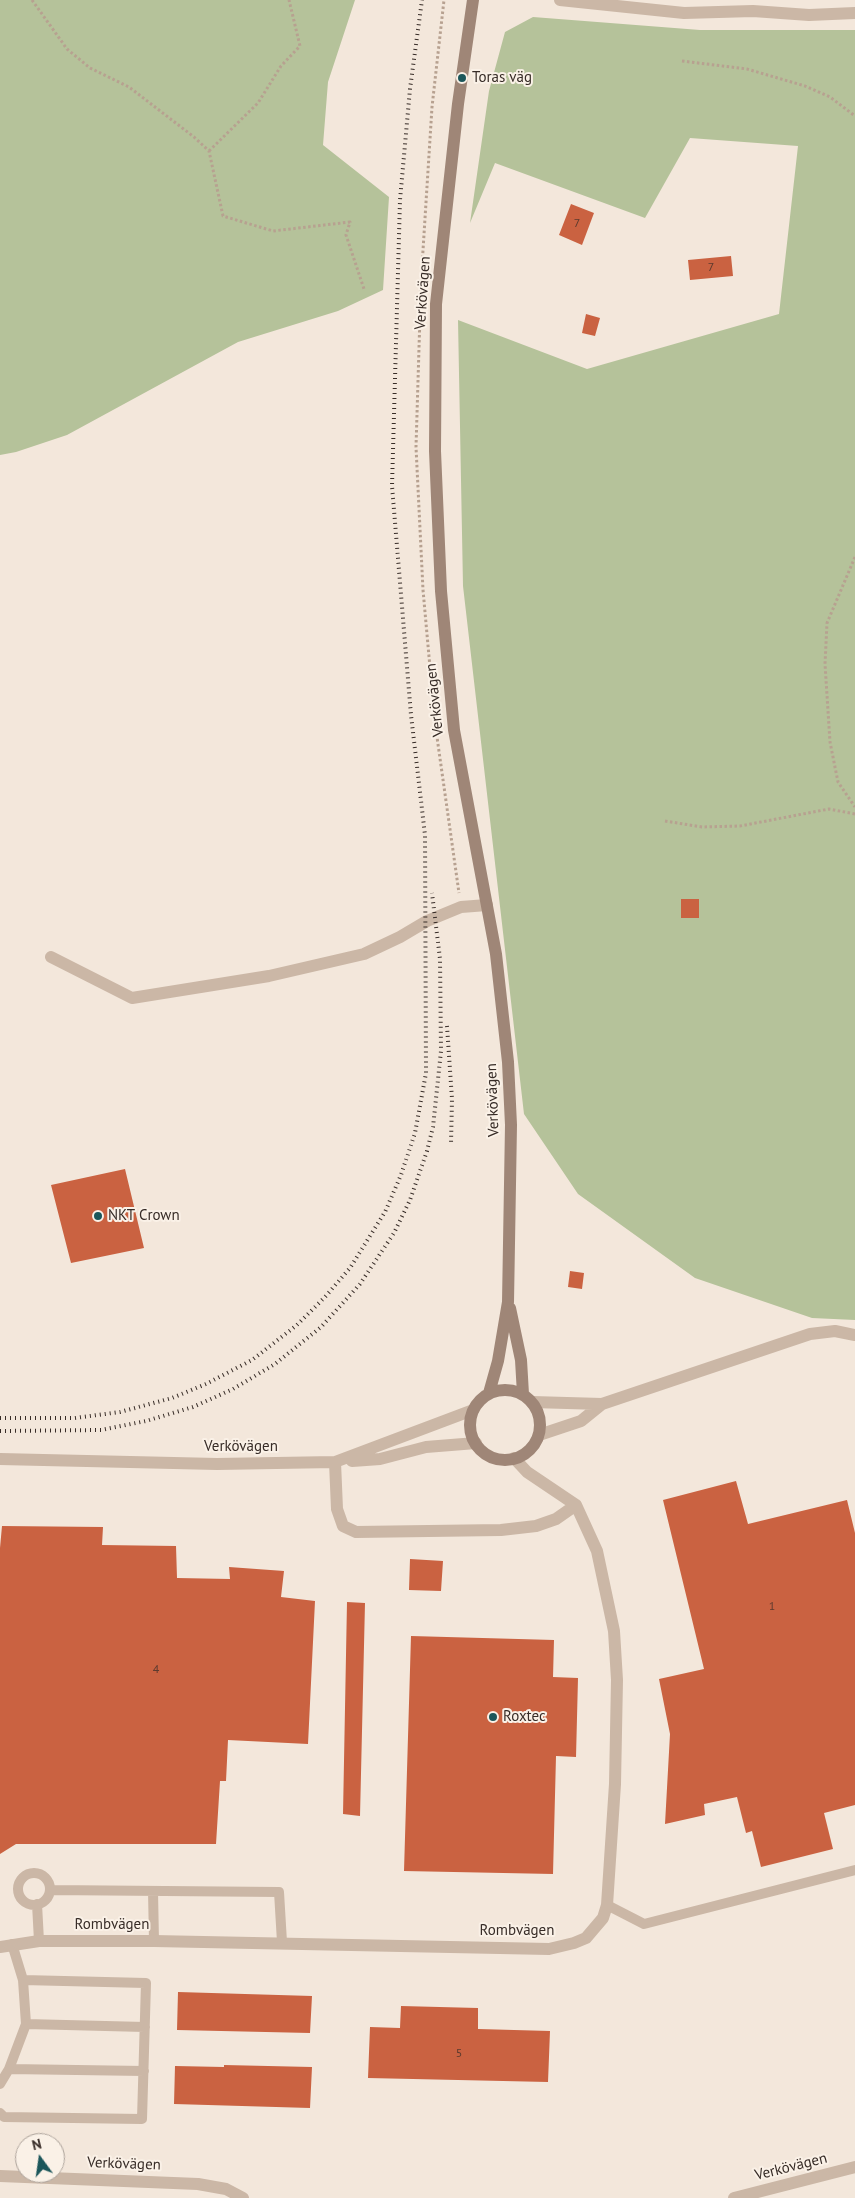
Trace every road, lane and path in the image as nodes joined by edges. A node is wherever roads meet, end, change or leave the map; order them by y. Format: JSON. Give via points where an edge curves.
{"nodes":[{"id":1,"x":32,"y":0,"type":"edge"},
{"id":2,"x":290,"y":0,"type":"edge"},
{"id":3,"x":472,"y":0,"type":"edge"},
{"id":4,"x":560,"y":0,"type":"edge"},
{"id":5,"x":754,"y":6,"type":"edge"},
{"id":6,"x":855,"y":13,"type":"edge"},
{"id":7,"x":682,"y":61,"type":"dead end"},
{"id":8,"x":855,"y":116,"type":"edge"},
{"id":9,"x":209,"y":152,"type":"junction"},
{"id":10,"x":364,"y":289,"type":"dead end"},
{"id":11,"x":855,"y":557,"type":"edge"},
{"id":12,"x":855,"y":807,"type":"edge"},
{"id":13,"x":855,"y":814,"type":"edge"},
{"id":14,"x":665,"y":821,"type":"dead end"},
{"id":15,"x":487,"y":906,"type":"junction"},
{"id":16,"x":51,"y":957,"type":"dead end"},
{"id":17,"x":508,"y":1302,"type":"junction"},
{"id":18,"x":855,"y":1334,"type":"edge"},
{"id":19,"x":489,"y":1393,"type":"junction"},
{"id":20,"x":528,"y":1398,"type":"junction"},
{"id":21,"x":602,"y":1404,"type":"junction"},
{"id":22,"x":473,"y":1410,"type":"junction"},
{"id":23,"x":539,"y":1435,"type":"junction"},
{"id":24,"x":476,"y":1443,"type":"junction"},
{"id":25,"x":514,"y":1458,"type":"junction"},
{"id":26,"x":0,"y":1460,"type":"edge"},
{"id":27,"x":335,"y":1462,"type":"junction"},
{"id":28,"x":576,"y":1505,"type":"junction"},
{"id":29,"x":855,"y":1870,"type":"edge"},
{"id":30,"x":50,"y":1890,"type":"junction"},
{"id":31,"x":153,"y":1891,"type":"junction"},
{"id":32,"x":37,"y":1904,"type":"junction"},
{"id":33,"x":607,"y":1905,"type":"junction"},
{"id":34,"x":39,"y":1941,"type":"junction"},
{"id":35,"x":154,"y":1941,"type":"junction"},
{"id":36,"x":282,"y":1942,"type":"junction"},
{"id":37,"x":6,"y":1945,"type":"edge"},
{"id":38,"x":23,"y":1980,"type":"junction"},
{"id":39,"x":26,"y":2024,"type":"junction"},
{"id":40,"x":145,"y":2027,"type":"junction"},
{"id":41,"x":9,"y":2069,"type":"junction"},
{"id":42,"x":144,"y":2071,"type":"junction"},
{"id":43,"x":0,"y":2084,"type":"edge"},
{"id":44,"x":0,"y":2113,"type":"edge"},
{"id":45,"x":855,"y":2167,"type":"edge"},
{"id":46,"x":0,"y":2176,"type":"edge"},
{"id":47,"x":243,"y":2198,"type":"edge"},
{"id":48,"x":734,"y":2198,"type":"edge"}],
"edges":[{"from":1,"to":9,"type":"path","via":[[67,49],[90,68],[129,87]]},
{"from":2,"to":9,"type":"path","via":[[300,46],[281,66],[258,103]]},
{"from":3,"to":15,"type":"main road","name":"Verkövägen","via":[[436,304],[435,451],[441,591],[454,730]]},
{"from":4,"to":5,"type":"street","via":[[684,13]]},
{"from":5,"to":6,"type":"street","via":[[809,15]]},
{"from":7,"to":8,"type":"path","via":[[747,69],[806,86],[830,97]]},
{"from":9,"to":10,"type":"path","via":[[223,216],[273,231],[350,222],[346,235]]},
{"from":11,"to":12,"type":"path","via":[[827,623],[825,664],[830,742],[838,782]]},
{"from":13,"to":14,"type":"path","via":[[828,809],[730,826],[702,827]]},
{"from":15,"to":16,"type":"street","via":[[461,907],[427,920],[364,954],[268,976],[132,998]]},
{"from":15,"to":17,"type":"main road","name":"Verkövägen","via":[[496,954],[508,1062],[511,1125]]},
{"from":17,"to":19,"type":"main road","name":"Verkövägen"},
{"from":17,"to":20,"type":"main road"},
{"from":18,"to":21,"type":"street","via":[[835,1331],[810,1334]]},
{"from":19,"to":20,"type":"main road","via":[[506,1389]]},
{"from":19,"to":22,"type":"main road","name":"Verkövägen"},
{"from":20,"to":21,"type":"street"},
{"from":20,"to":23,"type":"main road","via":[[540,1417]]},
{"from":21,"to":23,"type":"street","via":[[581,1420]]},
{"from":22,"to":24,"type":"main road","via":[[470,1427]]},
{"from":22,"to":27,"type":"street","name":"Verkövägen"},
{"from":23,"to":25,"type":"main road","via":[[530,1450]]},
{"from":24,"to":25,"type":"main road","via":[[492,1457]]},
{"from":24,"to":27,"type":"street","via":[[426,1447],[380,1459]]},
{"from":25,"to":28,"type":"street","via":[[527,1472]]},
{"from":26,"to":27,"type":"street","name":"Verkövägen","via":[[217,1464]]},
{"from":27,"to":28,"type":"street","via":[[337,1509],[342,1526],[356,1532],[501,1530],[536,1526],[556,1519]]},
{"from":28,"to":33,"type":"street","name":"Rombvägen","via":[[597,1551],[614,1631],[615,1775]]},
{"from":29,"to":33,"type":"lane","via":[[644,1924]]},
{"from":30,"to":31,"type":"lane"},
{"from":30,"to":32,"type":"lane","via":[[46,1900]]},
{"from":30,"to":32,"type":"lane","via":[[50,1884],[43,1875],[32,1873],[24,1876],[18,1887],[19,1893],[26,1902]]},
{"from":31,"to":35,"type":"lane"},
{"from":31,"to":36,"type":"lane","via":[[279,1892]]},
{"from":32,"to":34,"type":"lane"},
{"from":33,"to":36,"type":"street","name":"Rombvägen","via":[[603,1918],[586,1938],[549,1949]]},
{"from":34,"to":35,"type":"street","name":"Rombvägen"},
{"from":34,"to":37,"type":"street","name":"Rombvägen"},
{"from":35,"to":36,"type":"street","name":"Rombvägen"},
{"from":37,"to":38,"type":"lane"},
{"from":38,"to":39,"type":"lane"},
{"from":38,"to":40,"type":"lane","via":[[146,1983]]},
{"from":39,"to":40,"type":"lane"},
{"from":39,"to":41,"type":"lane"},
{"from":40,"to":42,"type":"lane"},
{"from":41,"to":42,"type":"lane"},
{"from":41,"to":43,"type":"lane"},
{"from":42,"to":44,"type":"lane","via":[[142,2118],[4,2117]]},
{"from":45,"to":48,"type":"street","name":"Verkövägen"},
{"from":46,"to":47,"type":"street","name":"Verkövägen","via":[[198,2184],[226,2189]]}]}
